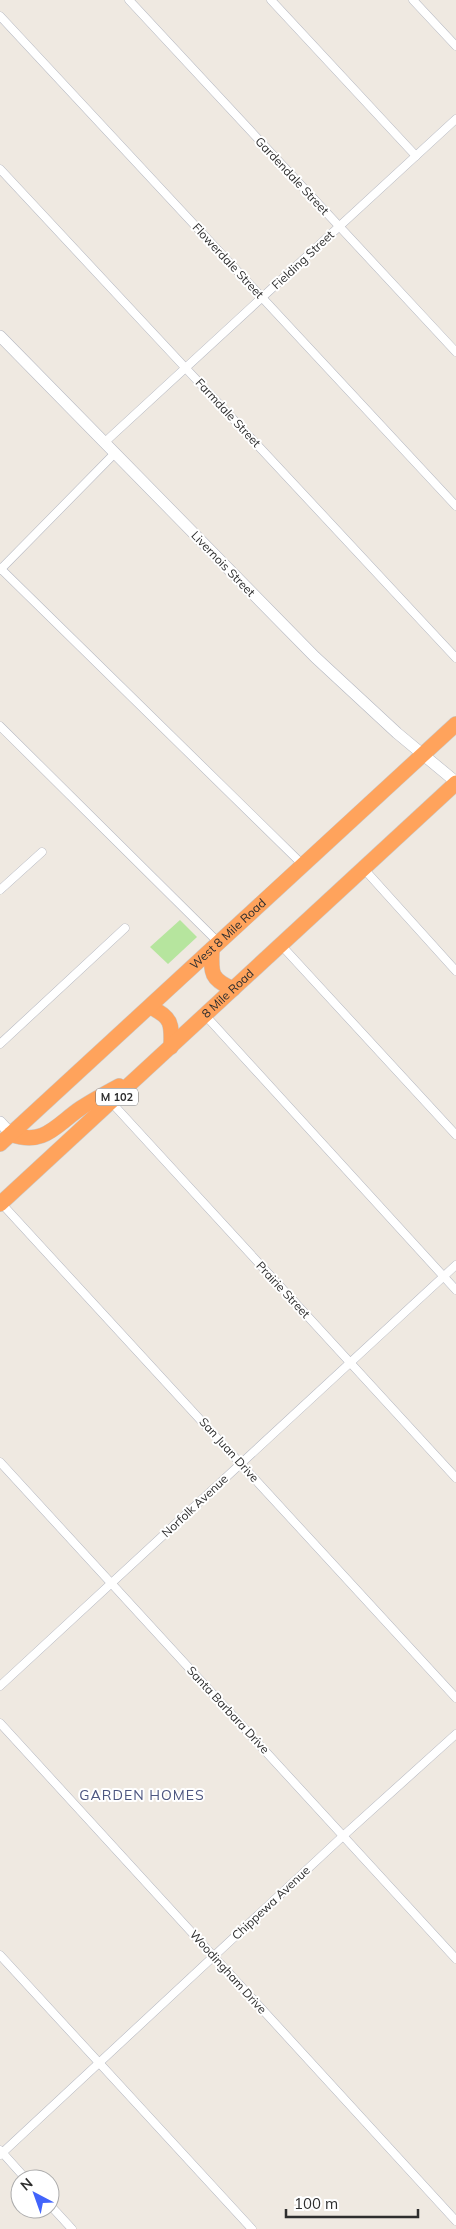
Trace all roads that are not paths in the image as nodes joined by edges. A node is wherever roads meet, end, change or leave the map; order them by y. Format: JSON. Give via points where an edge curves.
{"nodes":[{"id":1,"x":129,"y":0,"type":"edge"},
{"id":2,"x":271,"y":0,"type":"edge"},
{"id":3,"x":413,"y":0,"type":"edge"},
{"id":4,"x":0,"y":16,"type":"edge"},
{"id":5,"x":456,"y":46,"type":"edge"},
{"id":6,"x":456,"y":119,"type":"edge"},
{"id":7,"x":416,"y":156,"type":"junction"},
{"id":8,"x":0,"y":169,"type":"edge"},
{"id":9,"x":339,"y":226,"type":"junction"},
{"id":10,"x":262,"y":298,"type":"junction"},
{"id":11,"x":0,"y":336,"type":"edge"},
{"id":12,"x":456,"y":352,"type":"edge"},
{"id":13,"x":186,"y":368,"type":"junction"},
{"id":14,"x":105,"y":442,"type":"junction"},
{"id":15,"x":115,"y":453,"type":"junction"},
{"id":16,"x":456,"y":506,"type":"edge"},
{"id":17,"x":0,"y":569,"type":"edge"},
{"id":18,"x":456,"y":658,"type":"edge"},
{"id":19,"x":456,"y":724,"type":"edge"},
{"id":20,"x":0,"y":726,"type":"edge"},
{"id":21,"x":422,"y":755,"type":"junction"},
{"id":22,"x":456,"y":782,"type":"edge"},
{"id":23,"x":42,"y":852,"type":"dead end"},
{"id":24,"x":303,"y":865,"type":"junction"},
{"id":25,"x":364,"y":869,"type":"junction"},
{"id":26,"x":0,"y":890,"type":"edge"},
{"id":27,"x":125,"y":928,"type":"dead end"},
{"id":28,"x":282,"y":945,"type":"junction"},
{"id":29,"x":216,"y":946,"type":"junction"},
{"id":30,"x":456,"y":971,"type":"edge"},
{"id":31,"x":233,"y":989,"type":"junction"},
{"id":32,"x":150,"y":1008,"type":"junction"},
{"id":33,"x":206,"y":1015,"type":"junction"},
{"id":34,"x":0,"y":1044,"type":"edge"},
{"id":35,"x":170,"y":1047,"type":"junction"},
{"id":36,"x":142,"y":1073,"type":"junction"},
{"id":37,"x":111,"y":1102,"type":"junction"},
{"id":38,"x":0,"y":1122,"type":"edge"},
{"id":39,"x":11,"y":1134,"type":"junction"},
{"id":40,"x":456,"y":1134,"type":"edge"},
{"id":41,"x":0,"y":1144,"type":"edge"},
{"id":42,"x":1,"y":1203,"type":"edge"},
{"id":43,"x":456,"y":1265,"type":"edge"},
{"id":44,"x":444,"y":1276,"type":"junction"},
{"id":45,"x":456,"y":1290,"type":"edge"},
{"id":46,"x":350,"y":1363,"type":"junction"},
{"id":47,"x":0,"y":1462,"type":"edge"},
{"id":48,"x":241,"y":1464,"type":"junction"},
{"id":49,"x":456,"y":1478,"type":"edge"},
{"id":50,"x":111,"y":1583,"type":"junction"},
{"id":51,"x":0,"y":1686,"type":"edge"},
{"id":52,"x":456,"y":1698,"type":"edge"},
{"id":53,"x":0,"y":1723,"type":"edge"},
{"id":54,"x":456,"y":1734,"type":"edge"},
{"id":55,"x":343,"y":1836,"type":"junction"},
{"id":56,"x":0,"y":1955,"type":"edge"},
{"id":57,"x":214,"y":1956,"type":"junction"},
{"id":58,"x":456,"y":1959,"type":"edge"},
{"id":59,"x":100,"y":2063,"type":"junction"},
{"id":60,"x":1,"y":2153,"type":"edge"},
{"id":61,"x":16,"y":2169,"type":"edge"},
{"id":62,"x":60,"y":2216,"type":"edge"},
{"id":63,"x":456,"y":2221,"type":"edge"},
{"id":64,"x":72,"y":2229,"type":"edge"},
{"id":65,"x":252,"y":2229,"type":"edge"}],
"edges":[{"from":1,"to":9,"type":"street","name":"Gardendale Street"},
{"from":2,"to":7,"type":"street"},
{"from":3,"to":5,"type":"street"},
{"from":4,"to":10,"type":"street","name":"Flowerdale Street"},
{"from":6,"to":7,"type":"street","name":"Fielding Street"},
{"from":7,"to":9,"type":"street","name":"Fielding Street"},
{"from":8,"to":13,"type":"street","name":"Farmdale Street"},
{"from":9,"to":10,"type":"street","name":"Fielding Street"},
{"from":9,"to":12,"type":"street","name":"Gardendale Street"},
{"from":10,"to":13,"type":"street","name":"Fielding Street"},
{"from":10,"to":16,"type":"street","name":"Flowerdale Street"},
{"from":11,"to":14,"type":"street","name":"Livernois Street"},
{"from":13,"to":14,"type":"street","name":"Fielding Street"},
{"from":13,"to":18,"type":"street","name":"Farmdale Street"},
{"from":14,"to":15,"type":"street","name":"Livernois Street"},
{"from":15,"to":17,"type":"street"},
{"from":15,"to":21,"type":"street","name":"Livernois Street","via":[[315,657]]},
{"from":17,"to":24,"type":"street"},
{"from":19,"to":21,"type":"highway","name":"West 8 Mile Road"},
{"from":20,"to":29,"type":"street"},
{"from":21,"to":22,"type":"street","name":"Livernois Street"},
{"from":21,"to":24,"type":"highway","name":"West 8 Mile Road"},
{"from":22,"to":25,"type":"highway","name":"8 Mile Road","number":"M 102"},
{"from":23,"to":26,"type":"street"},
{"from":24,"to":29,"type":"highway","name":"West 8 Mile Road"},
{"from":25,"to":28,"type":"highway","name":"8 Mile Road","number":"M 102"},
{"from":25,"to":30,"type":"street"},
{"from":27,"to":34,"type":"street"},
{"from":28,"to":31,"type":"highway","name":"8 Mile Road","number":"M 102"},
{"from":28,"to":40,"type":"street"},
{"from":29,"to":31,"type":"highway","via":[[214,978]]},
{"from":29,"to":32,"type":"highway","name":"West 8 Mile Road"},
{"from":31,"to":33,"type":"highway","name":"8 Mile Road","number":"M 102"},
{"from":32,"to":35,"type":"highway","via":[[169,1020],[172,1031]]},
{"from":32,"to":39,"type":"highway","name":"West 8 Mile Road"},
{"from":33,"to":35,"type":"highway","name":"8 Mile Road","number":"M 102"},
{"from":33,"to":44,"type":"street"},
{"from":35,"to":36,"type":"highway","name":"8 Mile Road","number":"M 102"},
{"from":36,"to":37,"type":"highway","name":"8 Mile Road","number":"M 102"},
{"from":36,"to":39,"type":"highway","via":[[80,1108],[50,1132],[29,1138]]},
{"from":37,"to":42,"type":"highway","name":"8 Mile Road","number":"M 102"},
{"from":37,"to":46,"type":"street","name":"Prairie Street"},
{"from":38,"to":39,"type":"street"},
{"from":39,"to":41,"type":"highway","name":"West 8 Mile Road"},
{"from":42,"to":48,"type":"street","name":"San Juan Drive"},
{"from":43,"to":44,"type":"street","name":"Norfolk Avenue"},
{"from":44,"to":45,"type":"street"},
{"from":44,"to":46,"type":"street","name":"Norfolk Avenue"},
{"from":46,"to":48,"type":"street","name":"Norfolk Avenue"},
{"from":46,"to":49,"type":"street","name":"Prairie Street"},
{"from":47,"to":50,"type":"street","name":"Santa Barbara Drive"},
{"from":48,"to":50,"type":"street","name":"Norfolk Avenue"},
{"from":48,"to":52,"type":"street","name":"San Juan Drive"},
{"from":50,"to":51,"type":"street","name":"Norfolk Avenue"},
{"from":50,"to":55,"type":"street","name":"Santa Barbara Drive"},
{"from":53,"to":57,"type":"street","name":"Woodingham Drive"},
{"from":54,"to":55,"type":"street","name":"Chippewa Avenue"},
{"from":55,"to":57,"type":"street","name":"Chippewa Avenue"},
{"from":55,"to":58,"type":"street","name":"Santa Barbara Drive"},
{"from":56,"to":59,"type":"street"},
{"from":57,"to":59,"type":"street","name":"Chippewa Avenue"},
{"from":57,"to":63,"type":"street","name":"Woodingham Drive"},
{"from":59,"to":60,"type":"street","name":"Chippewa Avenue"},
{"from":59,"to":65,"type":"street"},
{"from":60,"to":61,"type":"street"},
{"from":62,"to":64,"type":"street"}]}
